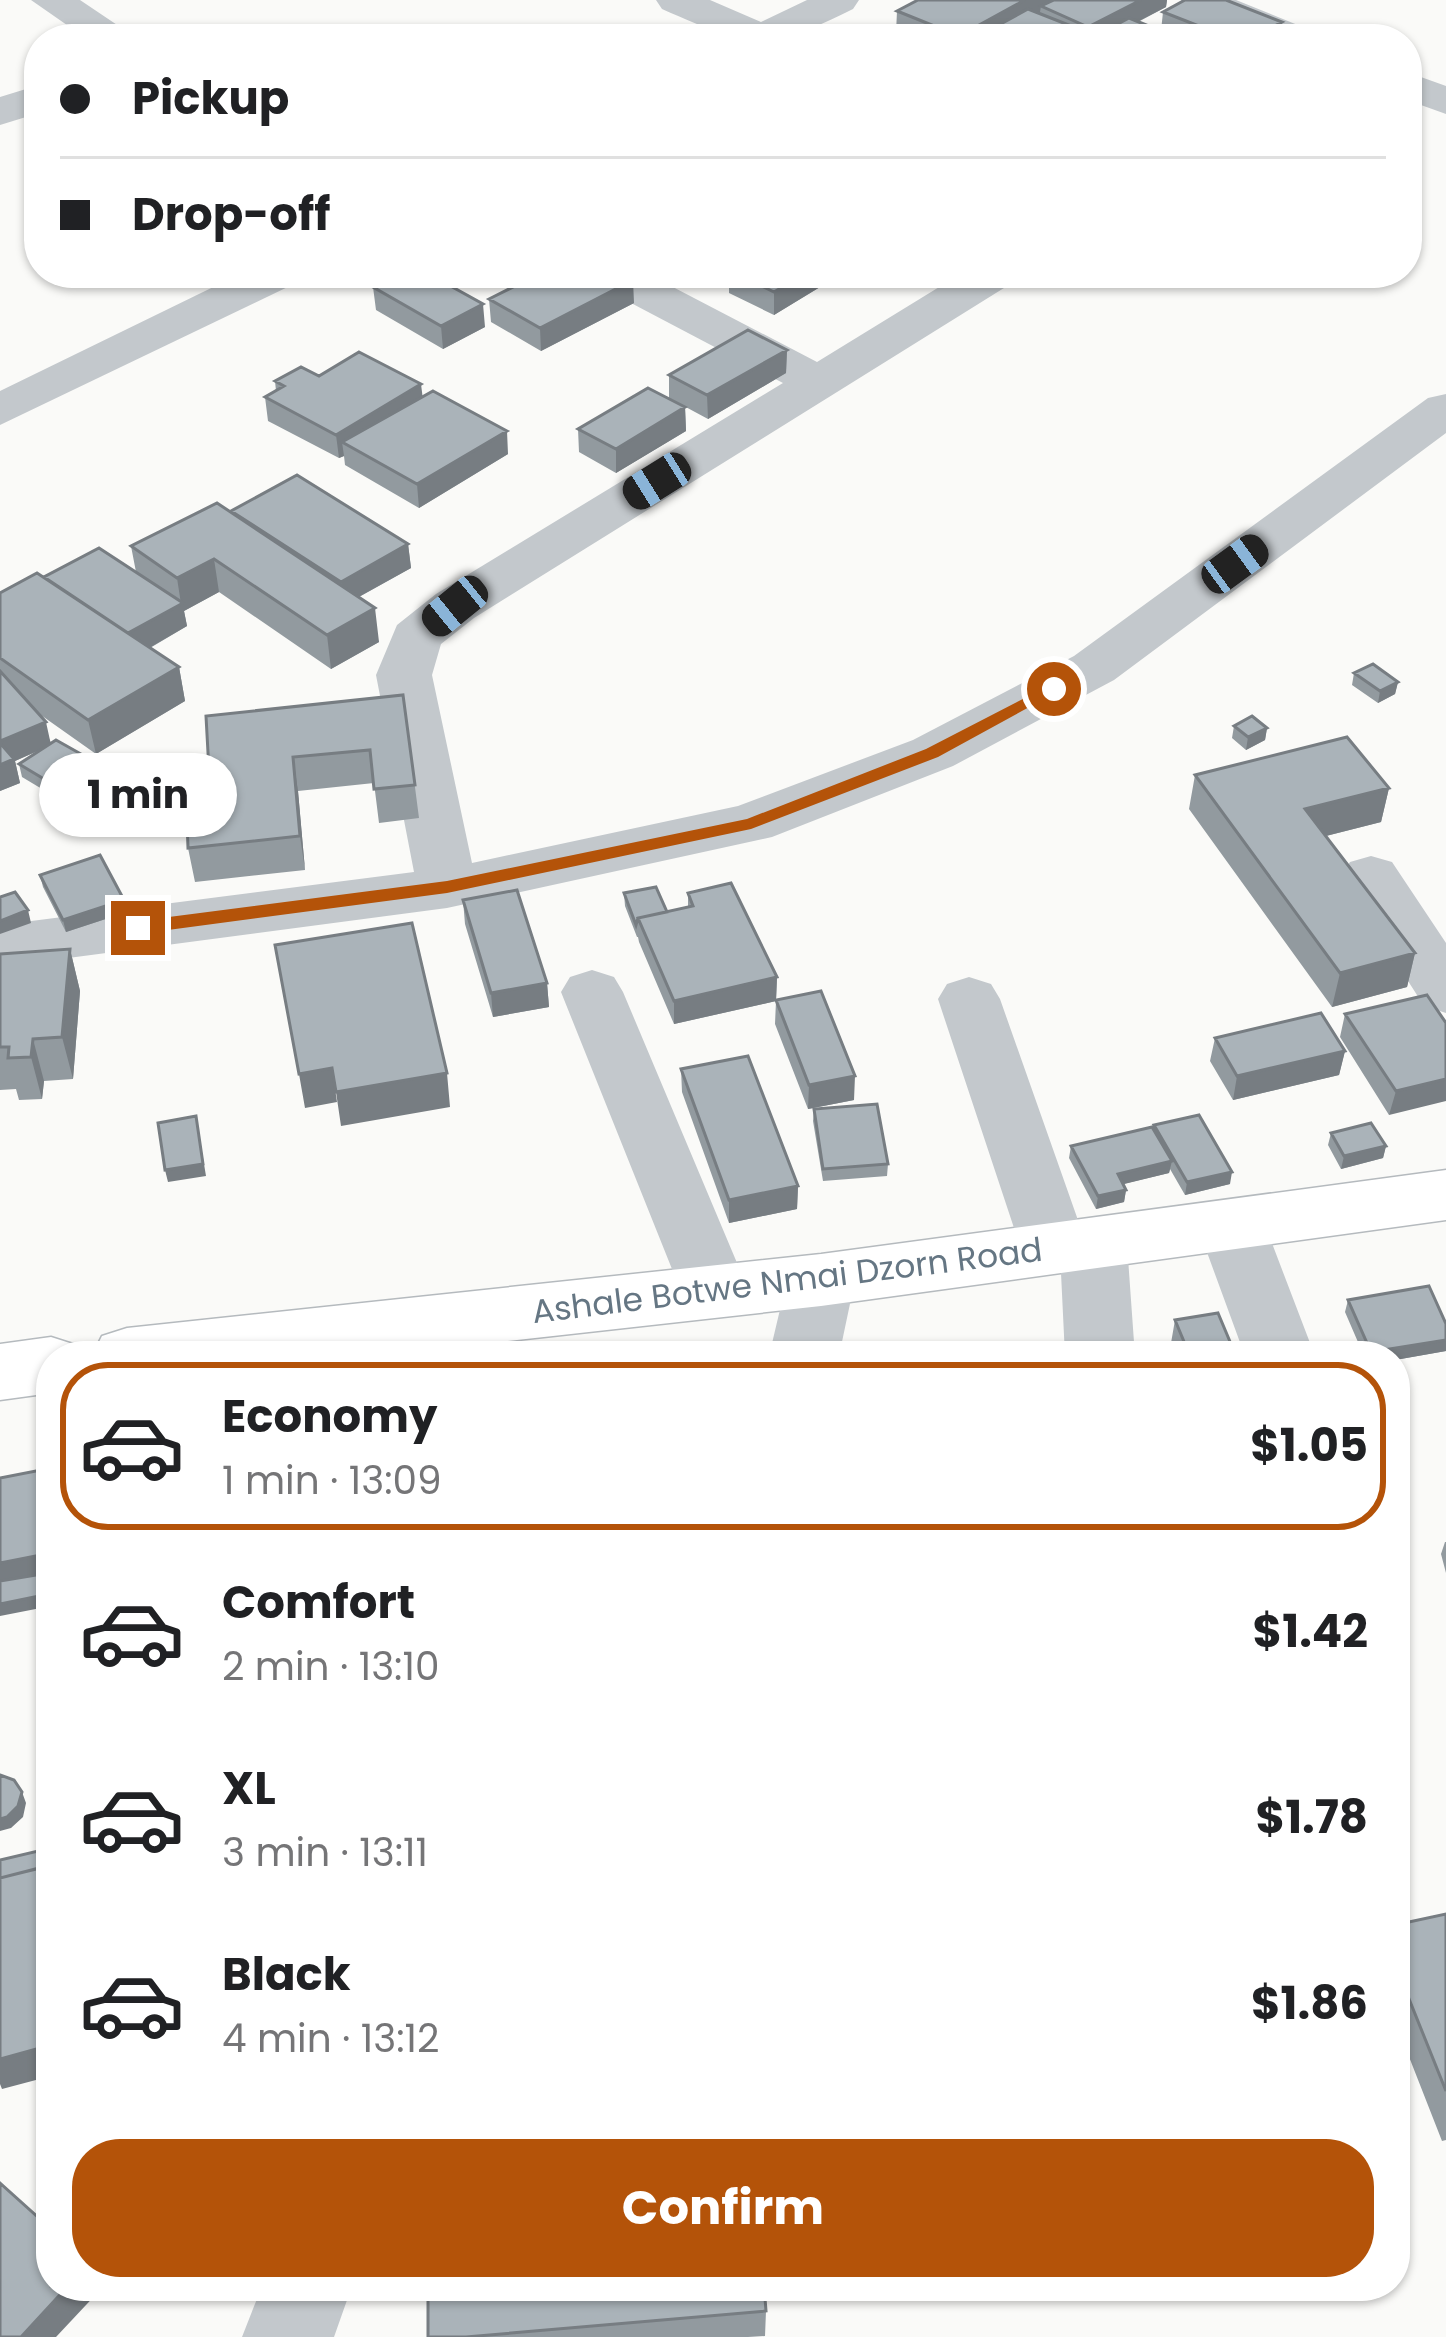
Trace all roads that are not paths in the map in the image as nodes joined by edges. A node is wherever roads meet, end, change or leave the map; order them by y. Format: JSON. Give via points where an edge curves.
{"nodes":[{"id":1,"x":51,"y":0,"type":"edge"},
{"id":2,"x":676,"y":0,"type":"edge"},
{"id":3,"x":839,"y":0,"type":"edge"},
{"id":4,"x":1201,"y":0,"type":"edge"},
{"id":5,"x":92,"y":24,"type":"edge"},
{"id":6,"x":728,"y":24,"type":"edge"},
{"id":7,"x":791,"y":24,"type":"edge"},
{"id":8,"x":1259,"y":24,"type":"edge"},
{"id":9,"x":248,"y":288,"type":"edge"},
{"id":10,"x":639,"y":288,"type":"edge"},
{"id":11,"x":971,"y":288,"type":"edge"},
{"id":12,"x":819,"y":382,"type":"junction"},
{"id":13,"x":1446,"y":409,"type":"edge"},
{"id":14,"x":0,"y":410,"type":"edge"},
{"id":15,"x":1371,"y":877,"type":"dead end"},
{"id":16,"x":447,"y":887,"type":"junction"},
{"id":17,"x":0,"y":946,"type":"edge"},
{"id":18,"x":1446,"y":991,"type":"edge"},
{"id":19,"x":592,"y":992,"type":"dead end"},
{"id":20,"x":969,"y":999,"type":"dead end"},
{"id":21,"x":1446,"y":1196,"type":"edge"},
{"id":22,"x":1231,"y":1225,"type":"junction"},
{"id":23,"x":1074,"y":1246,"type":"junction"},
{"id":24,"x":821,"y":1280,"type":"junction"},
{"id":25,"x":714,"y":1289,"type":"junction"},
{"id":26,"x":258,"y":1341,"type":"edge"},
{"id":27,"x":807,"y":1341,"type":"edge"},
{"id":28,"x":1096,"y":1341,"type":"edge"},
{"id":29,"x":1274,"y":1341,"type":"edge"},
{"id":30,"x":36,"y":1367,"type":"edge"},
{"id":31,"x":0,"y":1372,"type":"edge"},
{"id":32,"x":301,"y":2301,"type":"edge"},
{"id":33,"x":288,"y":2337,"type":"edge"}],
"edges":[{"from":1,"to":5,"type":"street"},
{"from":2,"to":6,"type":"street"},
{"from":3,"to":7,"type":"street"},
{"from":4,"to":8,"type":"street"},
{"from":9,"to":14,"type":"street"},
{"from":10,"to":12,"type":"street"},
{"from":11,"to":12,"type":"street"},
{"from":12,"to":16,"type":"street","via":[[416,637],[404,676]]},
{"from":13,"to":16,"type":"street","via":[[1094,668],[932,753],[751,824]]},
{"from":15,"to":18,"type":"street"},
{"from":16,"to":17,"type":"street"},
{"from":19,"to":25,"type":"street"},
{"from":20,"to":23,"type":"street"},
{"from":21,"to":22,"type":"main road","name":"Ashale Botwe Nmai Dzorn Road"},
{"from":22,"to":23,"type":"main road","name":"Ashale Botwe Nmai Dzorn Road"},
{"from":22,"to":29,"type":"street"},
{"from":23,"to":24,"type":"main road","name":"Ashale Botwe Nmai Dzorn Road"},
{"from":23,"to":28,"type":"street"},
{"from":24,"to":25,"type":"main road","name":"Ashale Botwe Nmai Dzorn Road"},
{"from":24,"to":27,"type":"street"},
{"from":25,"to":26,"type":"main road","name":"Ashale Botwe Nmai Dzorn Road"},
{"from":30,"to":31,"type":"main road"},
{"from":32,"to":33,"type":"street"}]}
